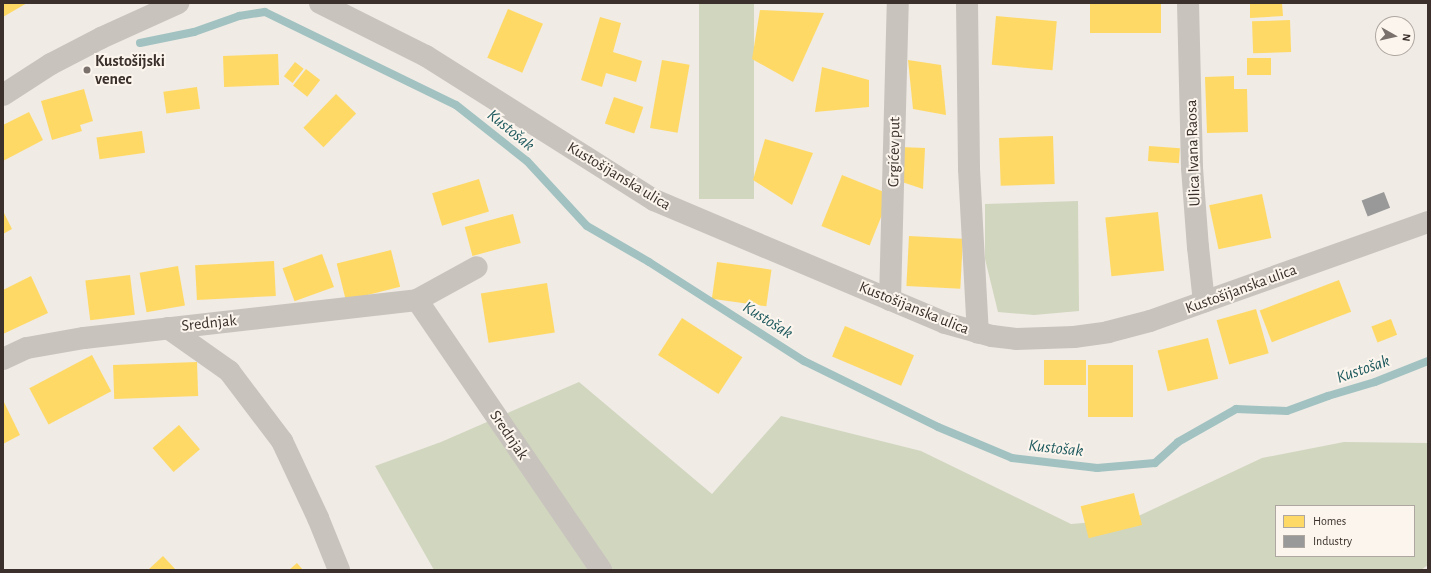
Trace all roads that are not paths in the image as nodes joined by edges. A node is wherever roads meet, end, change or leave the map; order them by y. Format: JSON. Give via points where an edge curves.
{"nodes":[{"id":1,"x":178,"y":3,"type":"edge"},
{"id":2,"x":320,"y":3,"type":"edge"},
{"id":3,"x":898,"y":3,"type":"edge"},
{"id":4,"x":967,"y":3,"type":"edge"},
{"id":5,"x":1188,"y":3,"type":"edge"},
{"id":6,"x":3,"y":95,"type":"edge"},
{"id":7,"x":1428,"y":222,"type":"edge"},
{"id":8,"x":476,"y":267,"type":"dead end"},
{"id":9,"x":417,"y":300,"type":"junction"},
{"id":10,"x":890,"y":300,"type":"junction"},
{"id":11,"x":1204,"y":302,"type":"junction"},
{"id":12,"x":168,"y":328,"type":"junction"},
{"id":13,"x":978,"y":333,"type":"junction"},
{"id":14,"x":3,"y":359,"type":"edge"},
{"id":15,"x":339,"y":570,"type":"edge"},
{"id":16,"x":601,"y":570,"type":"edge"}],
"edges":[{"from":1,"to":6,"type":"street","via":[[51,64]]},
{"from":2,"to":10,"type":"street","name":"Kustošijanska ulica","via":[[426,56],[654,200]]},
{"from":3,"to":10,"type":"street","name":"Grgićev put"},
{"from":4,"to":13,"type":"street","name":"Kustošijanska ulica","via":[[969,169]]},
{"from":5,"to":11,"type":"street","name":"Ulica Ivana Raosa","via":[[1192,168]]},
{"from":7,"to":11,"type":"street","name":"Kustošijanska ulica"},
{"from":8,"to":9,"type":"street","name":"Srednjak"},
{"from":9,"to":12,"type":"street","name":"Srednjak"},
{"from":9,"to":16,"type":"street","name":"Srednjak"},
{"from":10,"to":13,"type":"street","name":"Kustošijanska ulica"},
{"from":11,"to":13,"type":"street","name":"Kustošijanska ulica","via":[[1150,322],[1074,337],[1016,339]]},
{"from":12,"to":14,"type":"street","name":"Srednjak","via":[[27,348]]},
{"from":12,"to":15,"type":"street","name":"Srednjak","via":[[228,371],[282,441]]}]}
